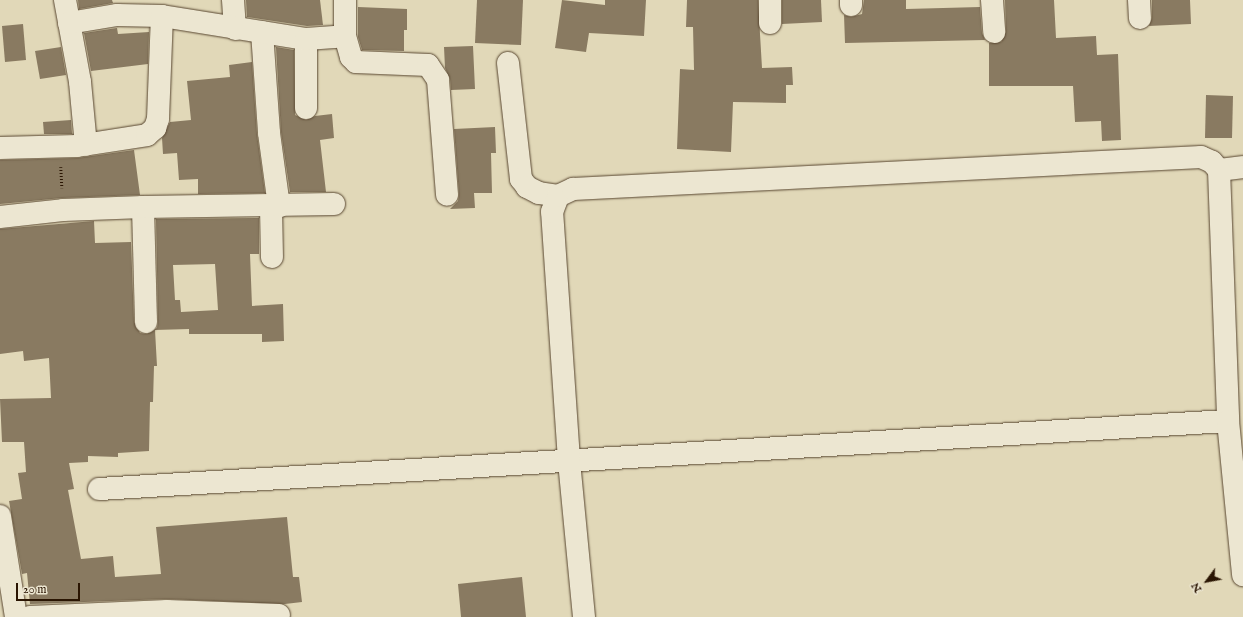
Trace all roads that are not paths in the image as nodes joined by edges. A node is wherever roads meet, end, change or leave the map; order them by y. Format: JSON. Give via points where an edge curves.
{"nodes":[{"id":1,"x":66,"y":0,"type":"edge"},
{"id":2,"x":233,"y":0,"type":"edge"},
{"id":3,"x":345,"y":0,"type":"edge"},
{"id":4,"x":770,"y":0,"type":"edge"},
{"id":5,"x":992,"y":0,"type":"edge"},
{"id":6,"x":162,"y":16,"type":"junction"},
{"id":7,"x":69,"y":23,"type":"junction"},
{"id":8,"x":770,"y":23,"type":"dead end"},
{"id":9,"x":235,"y":29,"type":"junction"},
{"id":10,"x":262,"y":32,"type":"junction"},
{"id":11,"x":994,"y":32,"type":"dead end"},
{"id":12,"x":345,"y":36,"type":"junction"},
{"id":13,"x":306,"y":39,"type":"junction"},
{"id":14,"x":508,"y":63,"type":"dead end"},
{"id":15,"x":306,"y":108,"type":"dead end"},
{"id":16,"x":86,"y":145,"type":"junction"},
{"id":17,"x":0,"y":148,"type":"edge"},
{"id":18,"x":1243,"y":168,"type":"edge"},
{"id":19,"x":1219,"y":170,"type":"junction"},
{"id":20,"x":447,"y":195,"type":"dead end"},
{"id":21,"x":558,"y":196,"type":"junction"},
{"id":22,"x":334,"y":204,"type":"dead end"},
{"id":23,"x":275,"y":206,"type":"junction"},
{"id":24,"x":143,"y":207,"type":"junction"},
{"id":25,"x":0,"y":217,"type":"edge"},
{"id":26,"x":272,"y":257,"type":"dead end"},
{"id":27,"x":146,"y":322,"type":"dead end"},
{"id":28,"x":1228,"y":421,"type":"junction"},
{"id":29,"x":569,"y":460,"type":"junction"},
{"id":30,"x":98,"y":489,"type":"dead end"},
{"id":31,"x":0,"y":516,"type":"edge"},
{"id":32,"x":1243,"y":575,"type":"edge"},
{"id":33,"x":279,"y":615,"type":"dead end"},
{"id":34,"x":16,"y":617,"type":"edge"},
{"id":35,"x":30,"y":617,"type":"edge"},
{"id":36,"x":584,"y":617,"type":"edge"}],
"edges":[{"from":1,"to":7,"type":"street"},
{"from":2,"to":9,"type":"street"},
{"from":3,"to":12,"type":"street"},
{"from":4,"to":8,"type":"street"},
{"from":5,"to":11,"type":"street"},
{"from":6,"to":7,"type":"street","via":[[118,15]]},
{"from":6,"to":9,"type":"street"},
{"from":6,"to":16,"type":"street","via":[[161,95],[155,128],[148,135]]},
{"from":7,"to":16,"type":"street","via":[[80,82]]},
{"from":9,"to":10,"type":"street"},
{"from":10,"to":13,"type":"street"},
{"from":10,"to":23,"type":"street"},
{"from":12,"to":13,"type":"street"},
{"from":12,"to":20,"type":"street","via":[[351,57],[356,62],[428,65],[438,80]]},
{"from":13,"to":15,"type":"street"},
{"from":14,"to":21,"type":"street","via":[[521,179],[527,187],[539,193]]},
{"from":16,"to":17,"type":"street"},
{"from":18,"to":19,"type":"street"},
{"from":19,"to":21,"type":"street","via":[[1212,162],[1201,157],[573,189]]},
{"from":19,"to":28,"type":"street"},
{"from":21,"to":29,"type":"street","via":[[552,212]]},
{"from":22,"to":23,"type":"street"},
{"from":23,"to":24,"type":"street"},
{"from":23,"to":26,"type":"street"},
{"from":24,"to":25,"type":"street","via":[[63,210]]},
{"from":24,"to":27,"type":"street"},
{"from":28,"to":29,"type":"street"},
{"from":28,"to":32,"type":"street"},
{"from":29,"to":30,"type":"street","via":[[297,479]]},
{"from":29,"to":36,"type":"street"},
{"from":31,"to":34,"type":"street"},
{"from":33,"to":35,"type":"street","via":[[168,611]]}]}
